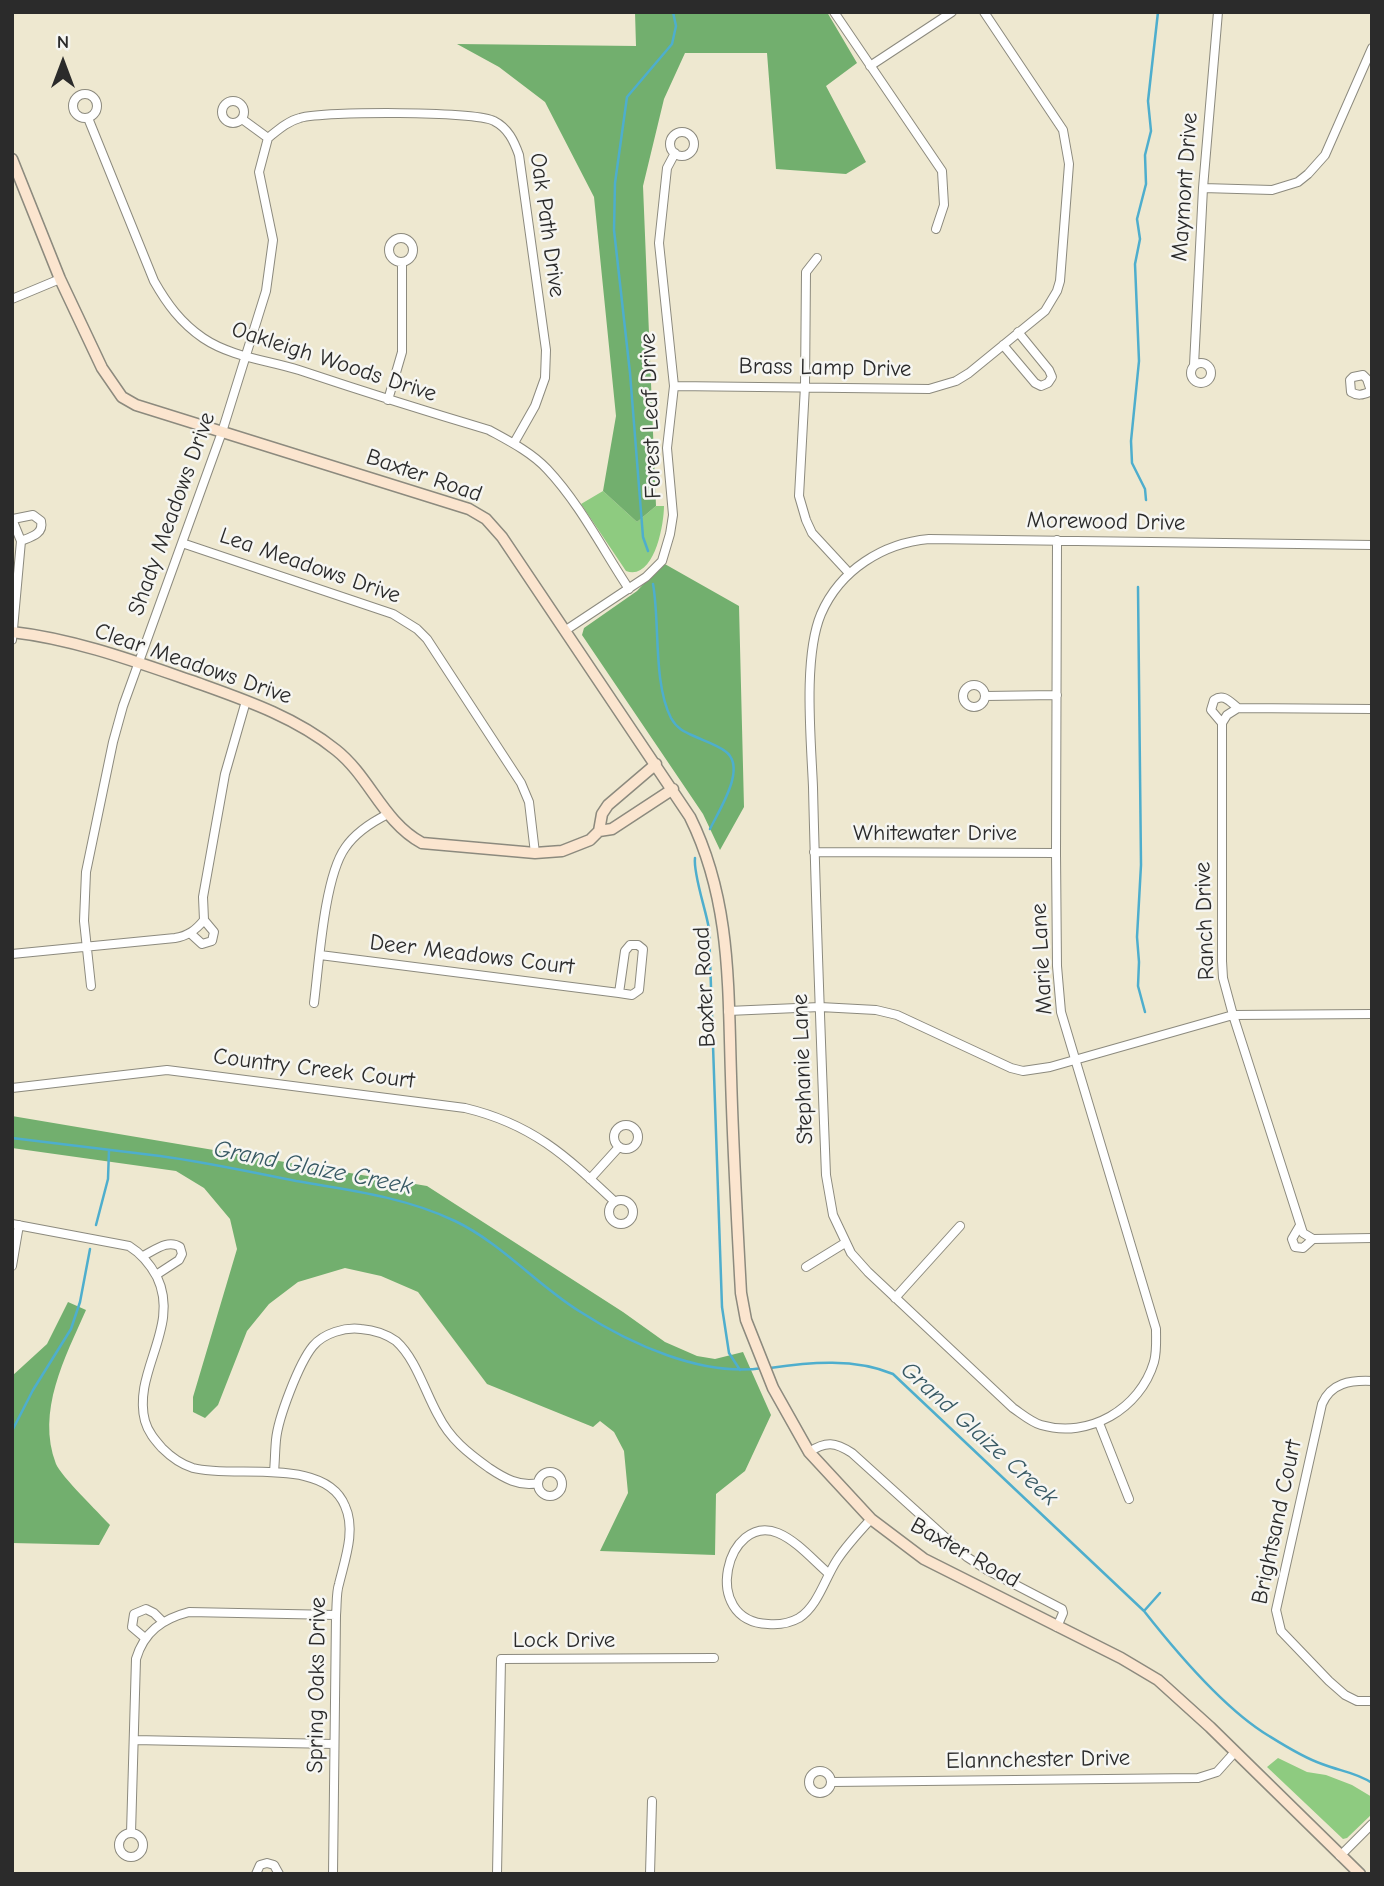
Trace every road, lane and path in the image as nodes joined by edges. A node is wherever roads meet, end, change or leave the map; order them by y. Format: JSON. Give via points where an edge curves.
{"nodes":[{"id":1,"x":834,"y":12,"type":"edge"},
{"id":2,"x":952,"y":12,"type":"edge"},
{"id":3,"x":984,"y":12,"type":"edge"},
{"id":4,"x":1218,"y":12,"type":"edge"},
{"id":5,"x":1372,"y":48,"type":"edge"},
{"id":6,"x":870,"y":65,"type":"junction"},
{"id":7,"x":88,"y":118,"type":"dead end"},
{"id":8,"x":242,"y":119,"type":"dead end"},
{"id":9,"x":268,"y":138,"type":"junction"},
{"id":10,"x":675,"y":153,"type":"dead end"},
{"id":11,"x":12,"y":159,"type":"edge"},
{"id":12,"x":1203,"y":188,"type":"junction"},
{"id":13,"x":936,"y":229,"type":"dead end"},
{"id":14,"x":817,"y":258,"type":"dead end"},
{"id":15,"x":402,"y":262,"type":"dead end"},
{"id":16,"x":60,"y":279,"type":"junction"},
{"id":17,"x":12,"y":299,"type":"edge"},
{"id":18,"x":1018,"y":332,"type":"junction"},
{"id":19,"x":1003,"y":345,"type":"junction"},
{"id":20,"x":245,"y":357,"type":"junction"},
{"id":21,"x":1194,"y":365,"type":"dead end"},
{"id":22,"x":674,"y":386,"type":"junction"},
{"id":23,"x":805,"y":386,"type":"junction"},
{"id":24,"x":388,"y":400,"type":"junction"},
{"id":25,"x":222,"y":432,"type":"junction"},
{"id":26,"x":514,"y":443,"type":"junction"},
{"id":27,"x":13,"y":519,"type":"edge"},
{"id":28,"x":1057,"y":540,"type":"junction"},
{"id":29,"x":21,"y":541,"type":"junction"},
{"id":30,"x":182,"y":543,"type":"junction"},
{"id":31,"x":1372,"y":545,"type":"edge"},
{"id":32,"x":849,"y":573,"type":"junction"},
{"id":33,"x":629,"y":589,"type":"junction"},
{"id":34,"x":566,"y":630,"type":"junction"},
{"id":35,"x":13,"y":635,"type":"edge"},
{"id":36,"x":139,"y":663,"type":"junction"},
{"id":37,"x":1057,"y":695,"type":"junction"},
{"id":38,"x":985,"y":696,"type":"dead end"},
{"id":39,"x":246,"y":701,"type":"junction"},
{"id":40,"x":1238,"y":708,"type":"junction"},
{"id":41,"x":1372,"y":709,"type":"edge"},
{"id":42,"x":1222,"y":723,"type":"junction"},
{"id":43,"x":656,"y":764,"type":"junction"},
{"id":44,"x":673,"y":789,"type":"junction"},
{"id":45,"x":388,"y":814,"type":"junction"},
{"id":46,"x":599,"y":831,"type":"junction"},
{"id":47,"x":814,"y":852,"type":"junction"},
{"id":48,"x":536,"y":853,"type":"junction"},
{"id":49,"x":1056,"y":853,"type":"junction"},
{"id":50,"x":204,"y":920,"type":"junction"},
{"id":51,"x":194,"y":930,"type":"junction"},
{"id":52,"x":87,"y":946,"type":"junction"},
{"id":53,"x":12,"y":954,"type":"edge"},
{"id":54,"x":320,"y":955,"type":"junction"},
{"id":55,"x":91,"y":986,"type":"dead end"},
{"id":56,"x":619,"y":993,"type":"junction"},
{"id":57,"x":314,"y":1003,"type":"dead end"},
{"id":58,"x":820,"y":1007,"type":"junction"},
{"id":59,"x":729,"y":1011,"type":"junction"},
{"id":60,"x":1372,"y":1014,"type":"edge"},
{"id":61,"x":1233,"y":1015,"type":"junction"},
{"id":62,"x":1075,"y":1060,"type":"junction"},
{"id":63,"x":12,"y":1088,"type":"edge"},
{"id":64,"x":619,"y":1147,"type":"dead end"},
{"id":65,"x":590,"y":1179,"type":"junction"},
{"id":66,"x":614,"y":1202,"type":"dead end"},
{"id":67,"x":16,"y":1224,"type":"edge"},
{"id":68,"x":960,"y":1226,"type":"dead end"},
{"id":69,"x":1299,"y":1227,"type":"junction"},
{"id":70,"x":1372,"y":1238,"type":"edge"},
{"id":71,"x":1313,"y":1239,"type":"junction"},
{"id":72,"x":845,"y":1243,"type":"junction"},
{"id":73,"x":143,"y":1256,"type":"junction"},
{"id":74,"x":12,"y":1266,"type":"edge"},
{"id":75,"x":806,"y":1267,"type":"dead end"},
{"id":76,"x":156,"y":1275,"type":"junction"},
{"id":77,"x":895,"y":1298,"type":"junction"},
{"id":78,"x":1372,"y":1381,"type":"edge"},
{"id":79,"x":1099,"y":1423,"type":"junction"},
{"id":80,"x":809,"y":1452,"type":"junction"},
{"id":81,"x":274,"y":1472,"type":"junction"},
{"id":82,"x":538,"y":1483,"type":"dead end"},
{"id":83,"x":1129,"y":1499,"type":"dead end"},
{"id":84,"x":871,"y":1519,"type":"junction"},
{"id":85,"x":828,"y":1573,"type":"junction"},
{"id":86,"x":336,"y":1615,"type":"junction"},
{"id":87,"x":162,"y":1621,"type":"junction"},
{"id":88,"x":1057,"y":1627,"type":"junction"},
{"id":89,"x":145,"y":1638,"type":"junction"},
{"id":90,"x":714,"y":1658,"type":"dead end"},
{"id":91,"x":1372,"y":1701,"type":"edge"},
{"id":92,"x":134,"y":1740,"type":"junction"},
{"id":93,"x":334,"y":1744,"type":"junction"},
{"id":94,"x":1234,"y":1753,"type":"junction"},
{"id":95,"x":832,"y":1782,"type":"dead end"},
{"id":96,"x":652,"y":1801,"type":"dead end"},
{"id":97,"x":1372,"y":1824,"type":"edge"},
{"id":98,"x":131,"y":1833,"type":"dead end"},
{"id":99,"x":1340,"y":1856,"type":"junction"},
{"id":100,"x":256,"y":1874,"type":"edge"},
{"id":101,"x":279,"y":1874,"type":"edge"},
{"id":102,"x":333,"y":1874,"type":"edge"},
{"id":103,"x":497,"y":1874,"type":"edge"},
{"id":104,"x":650,"y":1874,"type":"edge"},
{"id":105,"x":1360,"y":1874,"type":"edge"}],
"edges":[{"from":1,"to":6,"type":"street"},
{"from":2,"to":6,"type":"street"},
{"from":3,"to":18,"type":"street","name":"Brass Lamp Drive","via":[[1063,130],[1068,151],[1060,281],[1045,311]]},
{"from":4,"to":12,"type":"street","name":"Maymont Drive"},
{"from":5,"to":12,"type":"street","via":[[1325,155],[1308,174],[1272,190]]},
{"from":6,"to":13,"type":"street","via":[[942,170],[944,205]]},
{"from":7,"to":20,"type":"street","name":"Oakleigh Woods Drive","via":[[168,305],[206,340]]},
{"from":8,"to":9,"type":"street"},
{"from":9,"to":20,"type":"street","name":"Shady Meadows Drive","via":[[259,172],[273,240],[266,292]]},
{"from":9,"to":26,"type":"street","name":"Oak Path Drive","via":[[298,118],[315,115],[477,116],[505,129],[519,155],[546,350],[545,378]]},
{"from":10,"to":22,"type":"street","name":"Forest Leaf Drive","via":[[667,168],[659,243]]},
{"from":11,"to":16,"type":"main road","name":"Baxter Road"},
{"from":12,"to":21,"type":"street","name":"Maymont Drive"},
{"from":14,"to":23,"type":"street","via":[[806,272]]},
{"from":15,"to":24,"type":"street","via":[[402,352]]},
{"from":16,"to":17,"type":"street"},
{"from":16,"to":25,"type":"main road","name":"Baxter Road","via":[[102,368],[122,397]]},
{"from":18,"to":19,"type":"street","name":"Brass Lamp Drive"},
{"from":18,"to":19,"type":"street","via":[[1049,370],[1052,377],[1048,383],[1035,383]]},
{"from":19,"to":23,"type":"street","name":"Brass Lamp Drive","via":[[956,381],[929,389]]},
{"from":20,"to":24,"type":"street","name":"Oakleigh Woods Drive"},
{"from":20,"to":25,"type":"street","name":"Shady Meadows Drive"},
{"from":22,"to":23,"type":"street","name":"Brass Lamp Drive"},
{"from":22,"to":33,"type":"street","name":"Forest Leaf Drive","via":[[667,448],[673,515],[662,561]]},
{"from":23,"to":32,"type":"street","via":[[799,496],[812,533]]},
{"from":24,"to":26,"type":"street","name":"Oakleigh Woods Drive","via":[[488,430]]},
{"from":25,"to":30,"type":"street","name":"Shady Meadows Drive"},
{"from":25,"to":34,"type":"main road","name":"Baxter Road","via":[[468,509],[502,537]]},
{"from":26,"to":33,"type":"street","name":"Oakleigh Woods Drive","via":[[547,469]]},
{"from":27,"to":29,"type":"street"},
{"from":27,"to":29,"type":"street","via":[[33,515],[41,521],[38,533]]},
{"from":28,"to":31,"type":"street","name":"Morewood Drive"},
{"from":28,"to":32,"type":"street","name":"Morewood Drive","via":[[909,541],[894,545]]},
{"from":28,"to":37,"type":"street","name":"Marie Lane"},
{"from":29,"to":35,"type":"street"},
{"from":30,"to":36,"type":"street","name":"Shady Meadows Drive"},
{"from":30,"to":48,"type":"street","name":"Lea Meadows Drive","via":[[393,614],[417,629],[521,783],[529,802]]},
{"from":32,"to":47,"type":"street","name":"Stephanie Lane","via":[[823,610],[813,642]]},
{"from":33,"to":34,"type":"street","name":"Forest Leaf Drive"},
{"from":34,"to":43,"type":"main road","name":"Baxter Road"},
{"from":35,"to":36,"type":"main road","name":"Clear Meadows Drive","via":[[46,637]]},
{"from":36,"to":39,"type":"main road","name":"Clear Meadows Drive"},
{"from":36,"to":52,"type":"street","name":"Shady Meadows Drive","via":[[115,733],[86,872]]},
{"from":37,"to":38,"type":"street"},
{"from":37,"to":49,"type":"street","name":"Marie Lane"},
{"from":39,"to":45,"type":"main road","name":"Clear Meadows Drive","via":[[307,728],[340,752]]},
{"from":39,"to":50,"type":"street","via":[[225,774],[203,897]]},
{"from":40,"to":41,"type":"street"},
{"from":40,"to":42,"type":"street"},
{"from":40,"to":42,"type":"street","name":"Ranch Drive","via":[[1226,698],[1215,699],[1211,710]]},
{"from":42,"to":61,"type":"street","name":"Ranch Drive","via":[[1222,961]]},
{"from":43,"to":44,"type":"main road","name":"Baxter Road"},
{"from":43,"to":46,"type":"main road","via":[[608,805]]},
{"from":44,"to":46,"type":"main road","name":"Clear Meadows Drive","via":[[612,829]]},
{"from":44,"to":59,"type":"main road","name":"Baxter Road","via":[[705,846],[713,873],[726,943]]},
{"from":45,"to":48,"type":"main road","name":"Clear Meadows Drive","via":[[422,843]]},
{"from":45,"to":54,"type":"street","via":[[354,837],[339,858]]},
{"from":46,"to":48,"type":"main road","name":"Clear Meadows Drive","via":[[576,847]]},
{"from":47,"to":49,"type":"street","name":"Whitewater Drive"},
{"from":47,"to":58,"type":"street","name":"Stephanie Lane"},
{"from":49,"to":62,"type":"street","name":"Marie Lane","via":[[1060,1000]]},
{"from":50,"to":51,"type":"street"},
{"from":50,"to":51,"type":"street","via":[[214,932],[212,941],[202,944]]},
{"from":51,"to":52,"type":"street","via":[[176,938]]},
{"from":52,"to":53,"type":"street"},
{"from":52,"to":55,"type":"street","name":"Shady Meadows Drive"},
{"from":54,"to":56,"type":"street","name":"Deer Meadows Court"},
{"from":54,"to":57,"type":"street"},
{"from":56,"to":56,"type":"street","via":[[632,995],[639,990],[644,952],[638,945],[625,951]]},
{"from":58,"to":59,"type":"street"},
{"from":58,"to":62,"type":"street","via":[[897,1015],[1023,1071]]},
{"from":58,"to":72,"type":"street","name":"Stephanie Lane","via":[[825,1175],[833,1215]]},
{"from":59,"to":80,"type":"main road","name":"Baxter Road","via":[[741,1293],[755,1346]]},
{"from":60,"to":61,"type":"street"},
{"from":61,"to":62,"type":"street"},
{"from":61,"to":69,"type":"street","name":"Ranch Drive"},
{"from":62,"to":79,"type":"street","name":"Marie Lane","via":[[1156,1329],[1154,1362],[1141,1388],[1123,1409]]},
{"from":63,"to":65,"type":"street","name":"Country Creek Court","via":[[167,1070],[465,1108],[496,1116],[538,1136]]},
{"from":64,"to":65,"type":"street"},
{"from":65,"to":66,"type":"street","name":"Country Creek Court"},
{"from":67,"to":73,"type":"street","via":[[119,1243]]},
{"from":67,"to":74,"type":"street"},
{"from":68,"to":77,"type":"street"},
{"from":69,"to":71,"type":"street"},
{"from":69,"to":71,"type":"street","name":"Ranch Drive","via":[[1292,1239],[1295,1247],[1303,1248]]},
{"from":70,"to":71,"type":"street"},
{"from":72,"to":75,"type":"street"},
{"from":72,"to":77,"type":"street","name":"Stephanie Lane"},
{"from":73,"to":76,"type":"street","name":"Spring Oaks Drive"},
{"from":73,"to":76,"type":"street","via":[[167,1244],[180,1247],[178,1260]]},
{"from":76,"to":81,"type":"street","name":"Spring Oaks Drive","via":[[164,1303],[143,1394],[144,1417],[152,1435],[169,1454],[190,1467]]},
{"from":77,"to":79,"type":"street","name":"Stephanie Lane","via":[[1013,1408],[1040,1425]]},
{"from":78,"to":91,"type":"street","name":"Brightsand Court","via":[[1337,1386],[1322,1404],[1276,1610],[1282,1631],[1336,1689],[1357,1701]]},
{"from":79,"to":83,"type":"street"},
{"from":80,"to":84,"type":"main road","name":"Baxter Road"},
{"from":80,"to":88,"type":"street","via":[[834,1443],[852,1453],[967,1557],[1062,1609]]},
{"from":81,"to":82,"type":"street","via":[[276,1437],[306,1357],[314,1344],[333,1332],[359,1328],[384,1334],[403,1349],[450,1436],[471,1456],[501,1476],[519,1483]]},
{"from":81,"to":86,"type":"street","name":"Spring Oaks Drive","via":[[320,1481],[346,1507],[349,1534]]},
{"from":84,"to":85,"type":"street"},
{"from":84,"to":88,"type":"main road","name":"Baxter Road","via":[[924,1559]]},
{"from":85,"to":85,"type":"street","via":[[776,1532],[760,1531],[744,1539],[729,1562],[726,1587],[732,1603],[747,1619],[759,1624],[787,1623],[808,1610]]},
{"from":86,"to":87,"type":"street","via":[[189,1612]]},
{"from":86,"to":93,"type":"street","name":"Spring Oaks Drive"},
{"from":87,"to":89,"type":"street"},
{"from":87,"to":89,"type":"street","via":[[146,1609],[134,1614],[132,1627]]},
{"from":88,"to":94,"type":"main road","name":"Baxter Road","via":[[1158,1680]]},
{"from":89,"to":92,"type":"street","via":[[136,1659]]},
{"from":90,"to":103,"type":"street","name":"Lock Drive","via":[[501,1659]]},
{"from":92,"to":93,"type":"street"},
{"from":92,"to":98,"type":"street"},
{"from":93,"to":102,"type":"street","name":"Spring Oaks Drive"},
{"from":94,"to":95,"type":"street","name":"Elannchester Drive","via":[[1217,1772],[1198,1778]]},
{"from":94,"to":99,"type":"main road","name":"Baxter Road"},
{"from":96,"to":104,"type":"street"},
{"from":97,"to":99,"type":"street"},
{"from":99,"to":105,"type":"main road","name":"Baxter Road"},
{"from":100,"to":101,"type":"street","via":[[267,1863]]}]}
